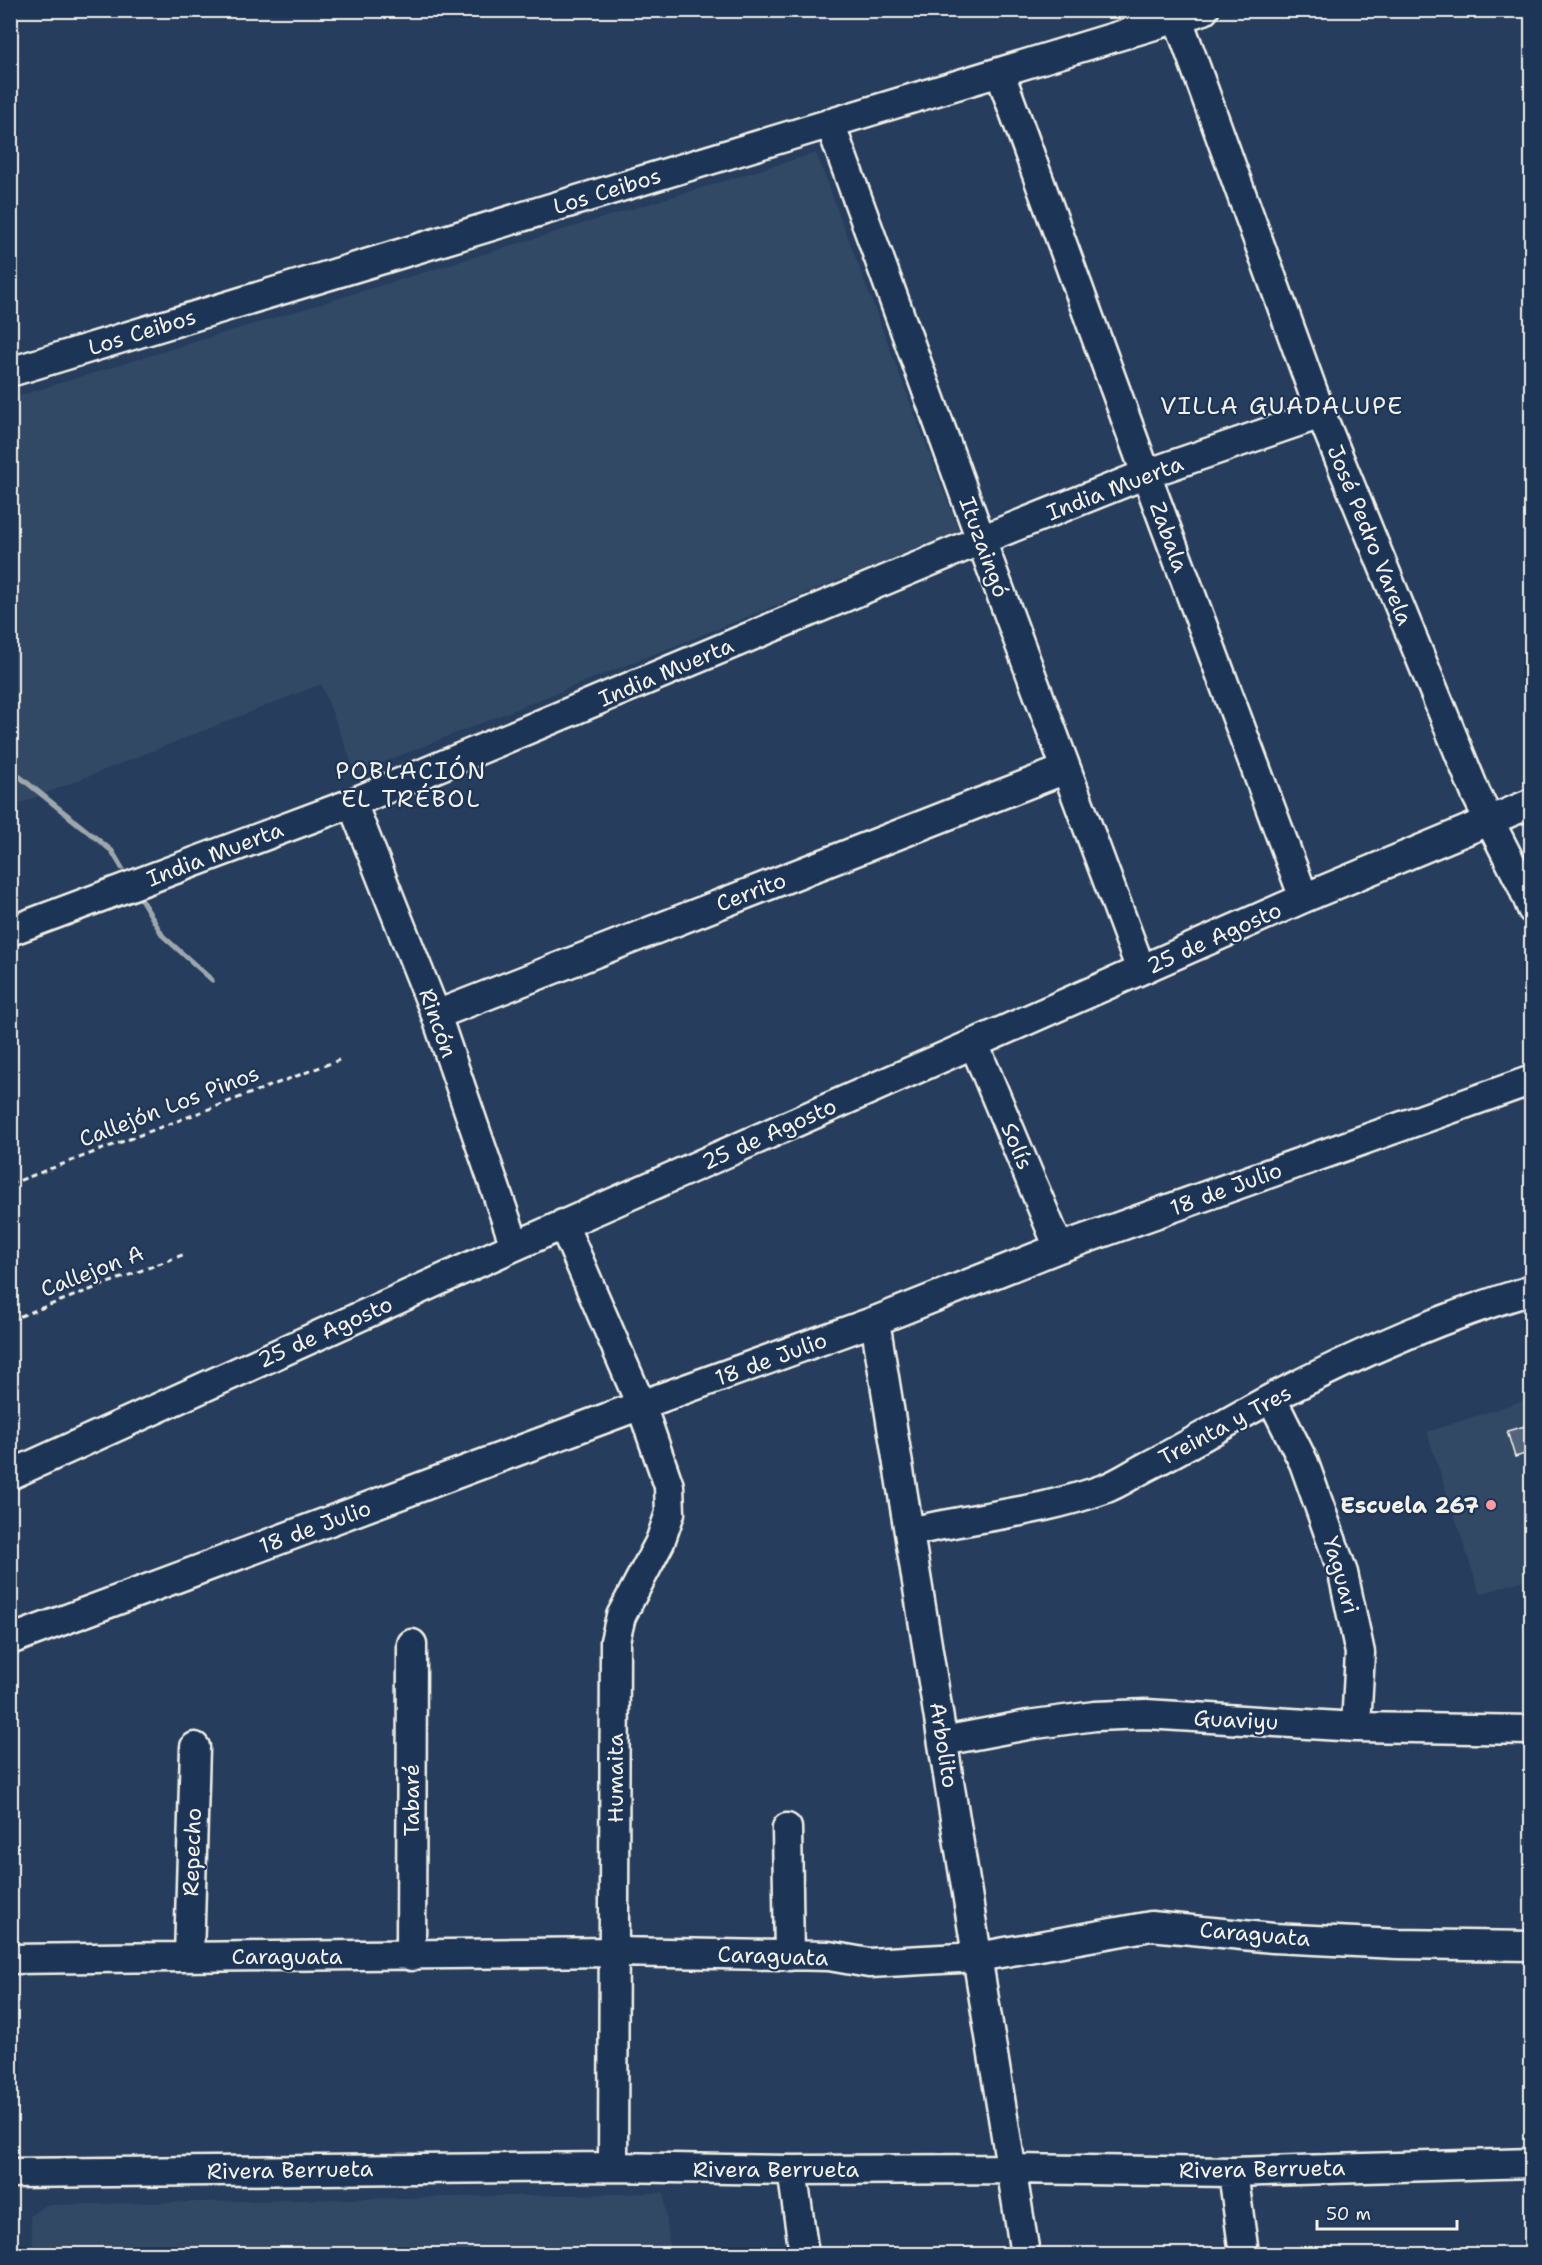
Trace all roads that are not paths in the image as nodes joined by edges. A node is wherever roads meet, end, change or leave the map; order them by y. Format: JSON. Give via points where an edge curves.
{"nodes":[{"id":1,"x":1191,"y":15,"type":"edge"},
{"id":2,"x":1000,"y":73,"type":"junction"},
{"id":3,"x":830,"y":123,"type":"junction"},
{"id":4,"x":10,"y":372,"type":"edge"},
{"id":5,"x":1321,"y":414,"type":"junction"},
{"id":6,"x":1146,"y":474,"type":"junction"},
{"id":7,"x":981,"y":540,"type":"junction"},
{"id":8,"x":1066,"y":769,"type":"junction"},
{"id":9,"x":352,"y":803,"type":"junction"},
{"id":10,"x":1532,"y":803,"type":"edge"},
{"id":11,"x":1490,"y":821,"type":"junction"},
{"id":12,"x":1304,"y":898,"type":"junction"},
{"id":13,"x":1532,"y":909,"type":"edge"},
{"id":14,"x":10,"y":931,"type":"edge"},
{"id":15,"x":1141,"y":970,"type":"junction"},
{"id":16,"x":436,"y":1015,"type":"junction"},
{"id":17,"x":974,"y":1044,"type":"junction"},
{"id":18,"x":1532,"y":1080,"type":"edge"},
{"id":19,"x":563,"y":1224,"type":"junction"},
{"id":20,"x":515,"y":1246,"type":"junction"},
{"id":21,"x":1059,"y":1248,"type":"junction"},
{"id":22,"x":1532,"y":1290,"type":"edge"},
{"id":23,"x":875,"y":1321,"type":"junction"},
{"id":24,"x":1272,"y":1398,"type":"junction"},
{"id":25,"x":641,"y":1406,"type":"junction"},
{"id":26,"x":10,"y":1475,"type":"edge"},
{"id":27,"x":909,"y":1532,"type":"junction"},
{"id":28,"x":10,"y":1641,"type":"edge"},
{"id":29,"x":412,"y":1644,"type":"dead end"},
{"id":30,"x":1356,"y":1727,"type":"junction"},
{"id":31,"x":1532,"y":1730,"type":"edge"},
{"id":32,"x":943,"y":1740,"type":"junction"},
{"id":33,"x":195,"y":1747,"type":"dead end"},
{"id":34,"x":787,"y":1828,"type":"dead end"},
{"id":35,"x":1532,"y":1946,"type":"edge"},
{"id":36,"x":615,"y":1952,"type":"junction"},
{"id":37,"x":411,"y":1956,"type":"junction"},
{"id":38,"x":789,"y":1956,"type":"junction"},
{"id":39,"x":189,"y":1957,"type":"junction"},
{"id":40,"x":978,"y":1957,"type":"junction"},
{"id":41,"x":10,"y":1959,"type":"edge"},
{"id":42,"x":1532,"y":2163,"type":"edge"},
{"id":43,"x":613,"y":2167,"type":"junction"},
{"id":44,"x":1012,"y":2169,"type":"junction"},
{"id":45,"x":792,"y":2170,"type":"junction"},
{"id":46,"x":1233,"y":2172,"type":"junction"},
{"id":47,"x":16,"y":2173,"type":"edge"},
{"id":48,"x":804,"y":2254,"type":"edge"},
{"id":49,"x":1025,"y":2254,"type":"edge"},
{"id":50,"x":1244,"y":2254,"type":"edge"}],
"edges":[{"from":1,"to":2,"type":"street","name":"Los Ceibos"},
{"from":1,"to":5,"type":"street","name":"José Pedro Varela"},
{"from":2,"to":3,"type":"street","name":"Los Ceibos"},
{"from":2,"to":6,"type":"street","name":"Zabala"},
{"from":3,"to":4,"type":"street","name":"Los Ceibos"},
{"from":3,"to":7,"type":"street","name":"Ituzaingó"},
{"from":5,"to":6,"type":"street","name":"India Muerta"},
{"from":5,"to":11,"type":"street","name":"José Pedro Varela"},
{"from":6,"to":7,"type":"street","name":"India Muerta"},
{"from":6,"to":12,"type":"street","name":"Zabala"},
{"from":7,"to":8,"type":"street","name":"Ituzaingó"},
{"from":7,"to":9,"type":"street","name":"India Muerta"},
{"from":8,"to":15,"type":"street","name":"Ituzaingó"},
{"from":8,"to":16,"type":"street","name":"Cerrito"},
{"from":9,"to":14,"type":"street","name":"India Muerta"},
{"from":9,"to":16,"type":"street","name":"Rincón"},
{"from":10,"to":11,"type":"street","name":"25 de Agosto"},
{"from":11,"to":12,"type":"street","name":"25 de Agosto"},
{"from":11,"to":13,"type":"street","name":"José Pedro Varela"},
{"from":12,"to":15,"type":"street","name":"25 de Agosto"},
{"from":15,"to":17,"type":"street","name":"25 de Agosto"},
{"from":16,"to":20,"type":"street","name":"Rincón"},
{"from":17,"to":19,"type":"street","name":"25 de Agosto"},
{"from":17,"to":21,"type":"street","name":"Solís"},
{"from":18,"to":21,"type":"street","name":"18 de Julio"},
{"from":19,"to":20,"type":"street","name":"25 de Agosto"},
{"from":19,"to":25,"type":"street"},
{"from":20,"to":26,"type":"street","name":"25 de Agosto"},
{"from":21,"to":23,"type":"street","name":"18 de Julio"},
{"from":22,"to":24,"type":"street","name":"Treinta y Tres","via":[[1491,1301],[1398,1338]]},
{"from":23,"to":25,"type":"street","name":"18 de Julio"},
{"from":23,"to":27,"type":"street","name":"Arbolito"},
{"from":24,"to":27,"type":"street","name":"Treinta y Tres","via":[[1105,1488],[1034,1510]]},
{"from":24,"to":30,"type":"street","name":"Yaguari","via":[[1304,1463],[1343,1573],[1360,1653]]},
{"from":25,"to":28,"type":"street","name":"18 de Julio"},
{"from":25,"to":36,"type":"street","name":"Humaita","via":[[669,1486],[670,1513],[660,1542],[621,1616],[615,1641]]},
{"from":27,"to":32,"type":"street","name":"Arbolito"},
{"from":29,"to":37,"type":"street","name":"Tabaré"},
{"from":30,"to":31,"type":"street","name":"Guaviyu"},
{"from":30,"to":32,"type":"street","name":"Guaviyu","via":[[1095,1716]]},
{"from":32,"to":40,"type":"street","name":"Arbolito"},
{"from":33,"to":39,"type":"street","name":"Repecho"},
{"from":34,"to":38,"type":"street"},
{"from":35,"to":40,"type":"street","name":"Caraguata","via":[[1273,1938],[1151,1926]]},
{"from":36,"to":37,"type":"street","name":"Caraguata"},
{"from":36,"to":38,"type":"street","name":"Caraguata"},
{"from":36,"to":43,"type":"street","name":"Humaita"},
{"from":37,"to":39,"type":"street","name":"Caraguata"},
{"from":38,"to":40,"type":"street","name":"Caraguata","via":[[829,1956],[869,1963]]},
{"from":39,"to":41,"type":"street","name":"Caraguata"},
{"from":40,"to":44,"type":"street","name":"Arbolito"},
{"from":42,"to":46,"type":"street","name":"Rivera Berrueta"},
{"from":43,"to":45,"type":"street","name":"Rivera Berrueta"},
{"from":43,"to":47,"type":"street","name":"Rivera Berrueta"},
{"from":44,"to":45,"type":"street","name":"Rivera Berrueta"},
{"from":44,"to":46,"type":"street","name":"Rivera Berrueta"},
{"from":44,"to":49,"type":"street","name":"Arbolito"},
{"from":45,"to":48,"type":"street"},
{"from":46,"to":50,"type":"street"}]}
